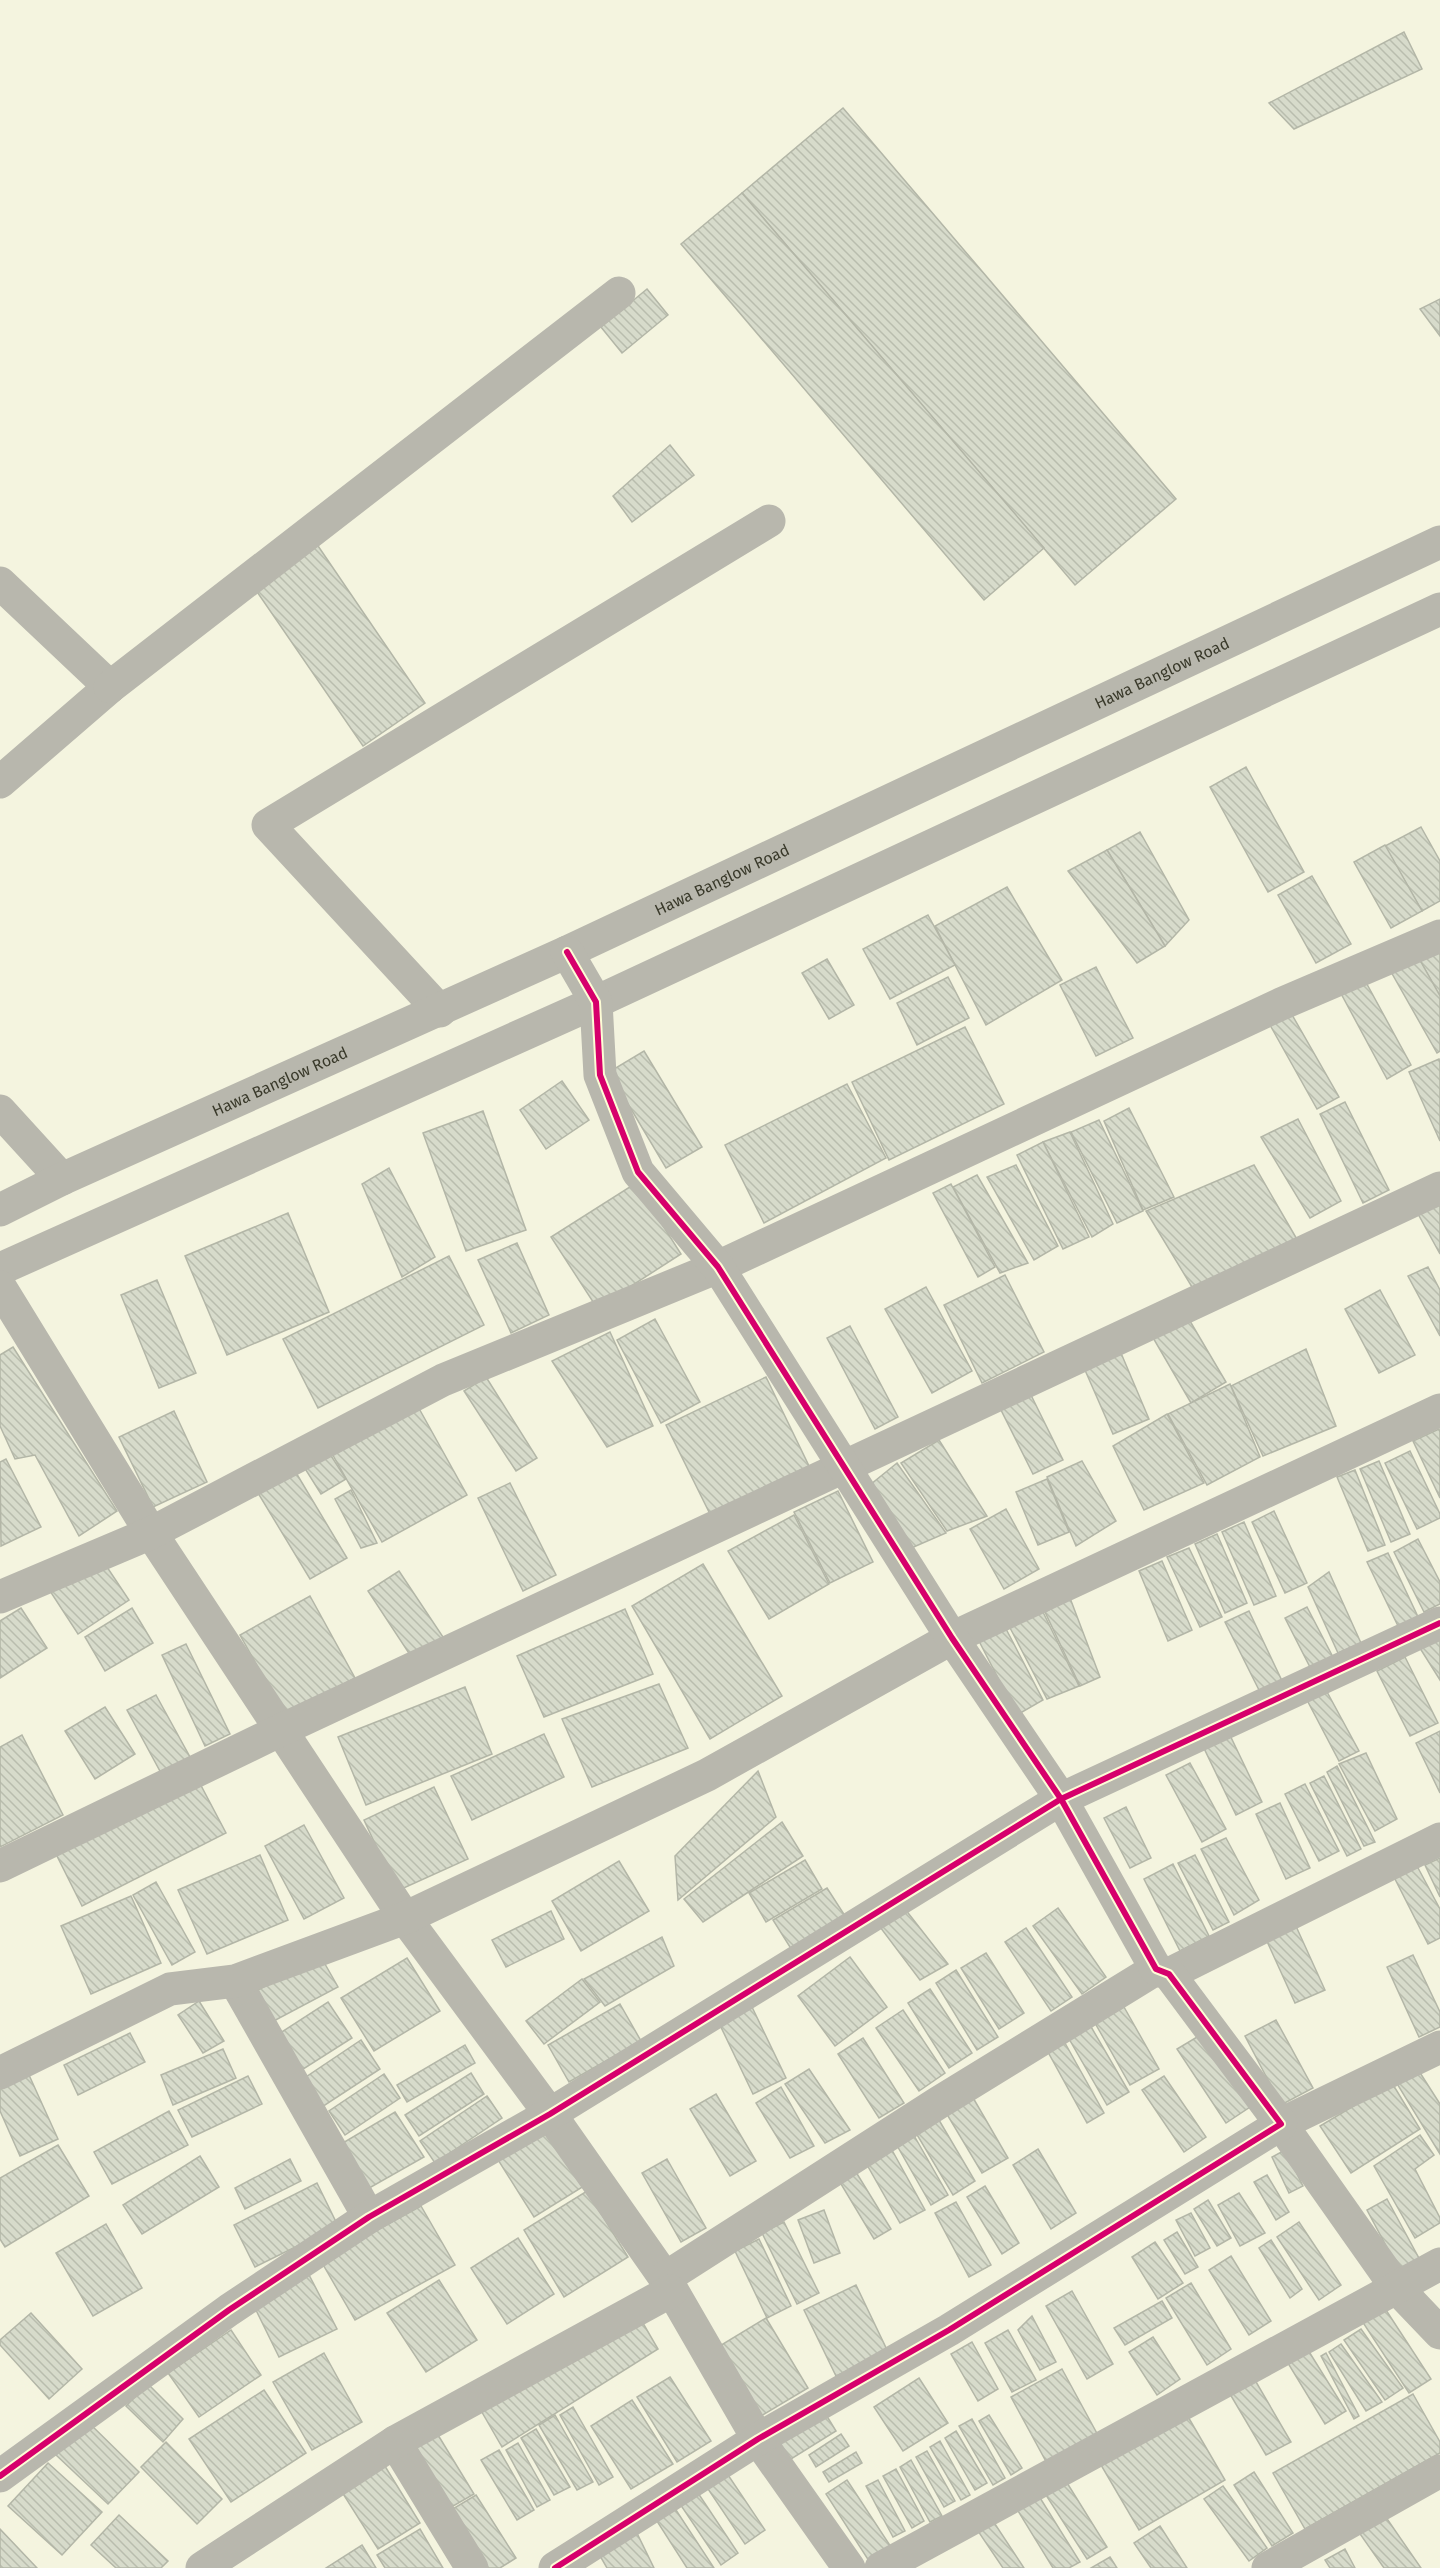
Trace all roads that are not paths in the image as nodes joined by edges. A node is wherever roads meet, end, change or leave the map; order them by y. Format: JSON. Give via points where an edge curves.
{"nodes":[{"id":1,"x":619,"y":293,"type":"dead end"},
{"id":2,"x":769,"y":521,"type":"dead end"},
{"id":3,"x":1440,"y":542,"type":"edge"},
{"id":4,"x":0,"y":583,"type":"edge"},
{"id":5,"x":1440,"y":609,"type":"edge"},
{"id":6,"x":110,"y":687,"type":"junction"},
{"id":7,"x":0,"y":782,"type":"edge"},
{"id":8,"x":1440,"y":936,"type":"edge"},
{"id":9,"x":567,"y":952,"type":"junction"},
{"id":10,"x":596,"y":1002,"type":"junction"},
{"id":11,"x":440,"y":1011,"type":"junction"},
{"id":12,"x":0,"y":1111,"type":"edge"},
{"id":13,"x":62,"y":1179,"type":"junction"},
{"id":14,"x":1440,"y":1188,"type":"edge"},
{"id":15,"x":0,"y":1210,"type":"edge"},
{"id":16,"x":718,"y":1267,"type":"junction"},
{"id":17,"x":0,"y":1269,"type":"edge"},
{"id":18,"x":0,"y":1287,"type":"edge"},
{"id":19,"x":1440,"y":1410,"type":"edge"},
{"id":20,"x":847,"y":1468,"type":"junction"},
{"id":21,"x":151,"y":1533,"type":"junction"},
{"id":22,"x":0,"y":1597,"type":"edge"},
{"id":23,"x":1440,"y":1623,"type":"edge"},
{"id":24,"x":952,"y":1638,"type":"junction"},
{"id":25,"x":281,"y":1730,"type":"junction"},
{"id":26,"x":1061,"y":1799,"type":"junction"},
{"id":27,"x":1440,"y":1839,"type":"edge"},
{"id":28,"x":0,"y":1866,"type":"edge"},
{"id":29,"x":405,"y":1918,"type":"junction"},
{"id":30,"x":1162,"y":1972,"type":"junction"},
{"id":31,"x":235,"y":1981,"type":"junction"},
{"id":32,"x":1440,"y":2047,"type":"edge"},
{"id":33,"x":0,"y":2073,"type":"edge"},
{"id":34,"x":550,"y":2114,"type":"junction"},
{"id":35,"x":1281,"y":2124,"type":"junction"},
{"id":36,"x":369,"y":2217,"type":"junction"},
{"id":37,"x":1440,"y":2264,"type":"edge"},
{"id":38,"x":668,"y":2284,"type":"junction"},
{"id":39,"x":1396,"y":2287,"type":"junction"},
{"id":40,"x":1440,"y":2333,"type":"edge"},
{"id":41,"x":758,"y":2439,"type":"junction"},
{"id":42,"x":395,"y":2442,"type":"junction"},
{"id":43,"x":1440,"y":2471,"type":"edge"},
{"id":44,"x":0,"y":2476,"type":"edge"},
{"id":45,"x":202,"y":2568,"type":"edge"},
{"id":46,"x":472,"y":2568,"type":"edge"},
{"id":47,"x":555,"y":2568,"type":"edge"},
{"id":48,"x":849,"y":2568,"type":"edge"},
{"id":49,"x":881,"y":2568,"type":"edge"},
{"id":50,"x":1268,"y":2568,"type":"edge"}],
"edges":[{"from":1,"to":6,"type":"street"},
{"from":2,"to":11,"type":"street","via":[[268,825]]},
{"from":3,"to":9,"type":"street","name":"Hawa Banglow Road"},
{"from":4,"to":6,"type":"street"},
{"from":5,"to":10,"type":"street"},
{"from":6,"to":7,"type":"street"},
{"from":8,"to":16,"type":"street","via":[[1281,1004]]},
{"from":9,"to":10,"type":"street"},
{"from":9,"to":11,"type":"street","name":"Hawa Banglow Road"},
{"from":10,"to":16,"type":"street","via":[[600,1076],[638,1172]]},
{"from":10,"to":17,"type":"street"},
{"from":11,"to":13,"type":"street","name":"Hawa Banglow Road"},
{"from":12,"to":13,"type":"street"},
{"from":13,"to":15,"type":"street","name":"Hawa Banglow Road"},
{"from":14,"to":20,"type":"street"},
{"from":16,"to":20,"type":"street"},
{"from":16,"to":21,"type":"street","via":[[443,1380]]},
{"from":18,"to":21,"type":"street"},
{"from":19,"to":24,"type":"street"},
{"from":20,"to":24,"type":"street"},
{"from":20,"to":25,"type":"street"},
{"from":21,"to":22,"type":"street"},
{"from":21,"to":25,"type":"street"},
{"from":23,"to":26,"type":"street"},
{"from":24,"to":26,"type":"street"},
{"from":24,"to":29,"type":"street","via":[[707,1775]]},
{"from":25,"to":28,"type":"street"},
{"from":25,"to":29,"type":"street"},
{"from":26,"to":30,"type":"street"},
{"from":26,"to":34,"type":"street"},
{"from":27,"to":30,"type":"street"},
{"from":29,"to":31,"type":"street"},
{"from":29,"to":34,"type":"street"},
{"from":30,"to":35,"type":"street"},
{"from":30,"to":38,"type":"street","via":[[938,2103]]},
{"from":31,"to":33,"type":"street","via":[[170,1989]]},
{"from":31,"to":36,"type":"street"},
{"from":32,"to":35,"type":"street"},
{"from":34,"to":36,"type":"street"},
{"from":34,"to":38,"type":"street"},
{"from":35,"to":39,"type":"street"},
{"from":35,"to":41,"type":"street","via":[[949,2330]]},
{"from":36,"to":44,"type":"street","via":[[229,2310]]},
{"from":37,"to":39,"type":"street"},
{"from":38,"to":41,"type":"street"},
{"from":38,"to":42,"type":"street"},
{"from":39,"to":40,"type":"street"},
{"from":39,"to":49,"type":"street"},
{"from":41,"to":47,"type":"street"},
{"from":41,"to":48,"type":"street"},
{"from":42,"to":45,"type":"street"},
{"from":42,"to":46,"type":"street"},
{"from":43,"to":50,"type":"street"}]}
